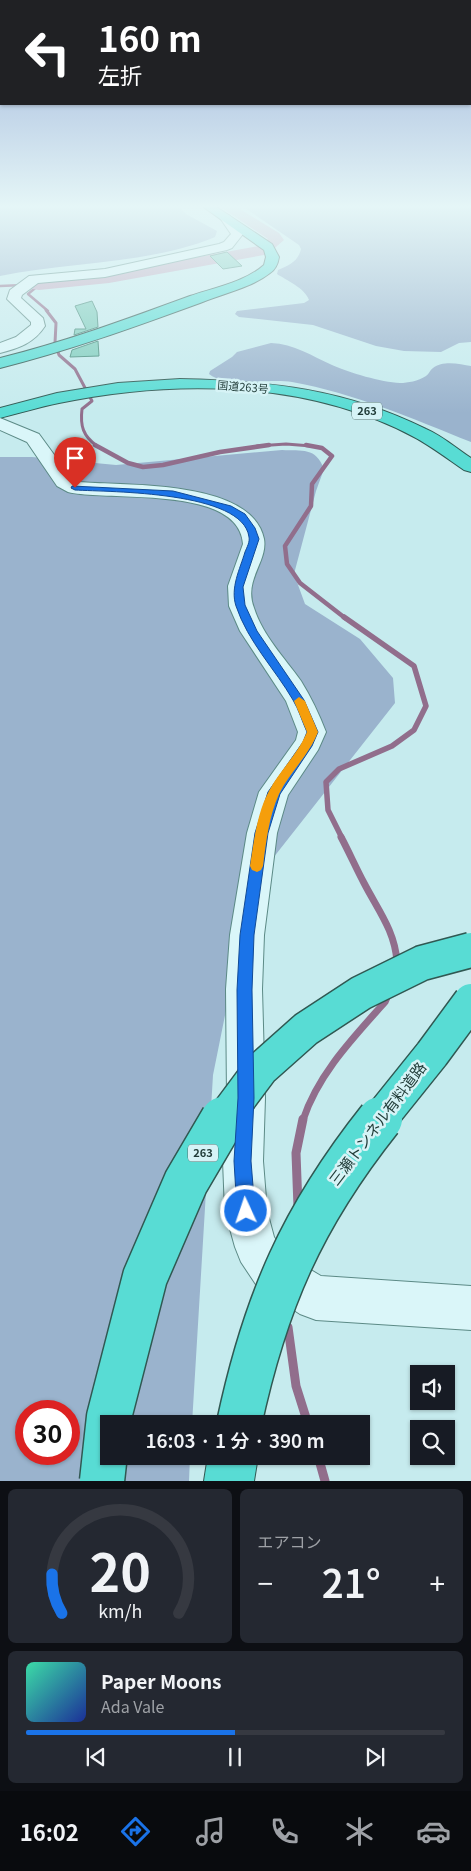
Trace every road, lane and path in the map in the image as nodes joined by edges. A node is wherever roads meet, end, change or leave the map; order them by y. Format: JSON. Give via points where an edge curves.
{"nodes":[{"id":1,"x":82,"y":275,"type":"edge"},
{"id":2,"x":256,"y":275,"type":"edge"},
{"id":3,"x":0,"y":348,"type":"edge"},
{"id":4,"x":34,"y":355,"type":"junction"},
{"id":5,"x":0,"y":357,"type":"edge"},
{"id":6,"x":0,"y":363,"type":"edge"},
{"id":7,"x":0,"y":413,"type":"edge"},
{"id":8,"x":0,"y":423,"type":"edge"},
{"id":9,"x":471,"y":466,"type":"edge"},
{"id":10,"x":471,"y":950,"type":"edge"},
{"id":11,"x":471,"y":1001,"type":"edge"},
{"id":12,"x":471,"y":1308,"type":"edge"},
{"id":13,"x":241,"y":1415,"type":"edge"},
{"id":14,"x":232,"y":1465,"type":"edge"},
{"id":15,"x":102,"y":1481,"type":"edge"},
{"id":16,"x":229,"y":1481,"type":"edge"}],
"edges":[{"from":1,"to":3,"type":"street","via":[[50,278],[24,286],[15,293],[16,302],[38,321],[38,326],[30,336]]},
{"from":2,"to":4,"type":"highway"},
{"from":4,"to":5,"type":"street"},
{"from":4,"to":6,"type":"highway"},
{"from":7,"to":9,"type":"highway","name":"国道263号","number":"263","via":[[92,391],[136,385],[252,387],[319,397],[397,422],[426,436]]},
{"from":8,"to":12,"type":"street","via":[[33,438],[64,482],[75,488],[173,493],[228,508],[242,516],[251,528],[254,539],[238,587],[240,605],[252,632],[299,700],[312,732],[308,743],[274,792],[262,833],[247,935],[243,1161],[246,1211],[253,1238],[272,1271],[316,1298]]},
{"from":10,"to":15,"type":"highway","number":"263","bridge":true,"via":[[422,963],[361,993],[306,1029],[261,1069],[224,1118],[186,1182],[146,1277],[109,1416]]},
{"from":11,"to":13,"type":"highway","name":"三瀬トンネル有料道路","bridge":true,"via":[[365,1136],[302,1234],[257,1344]]},
{"from":14,"to":16,"type":"highway"}]}
